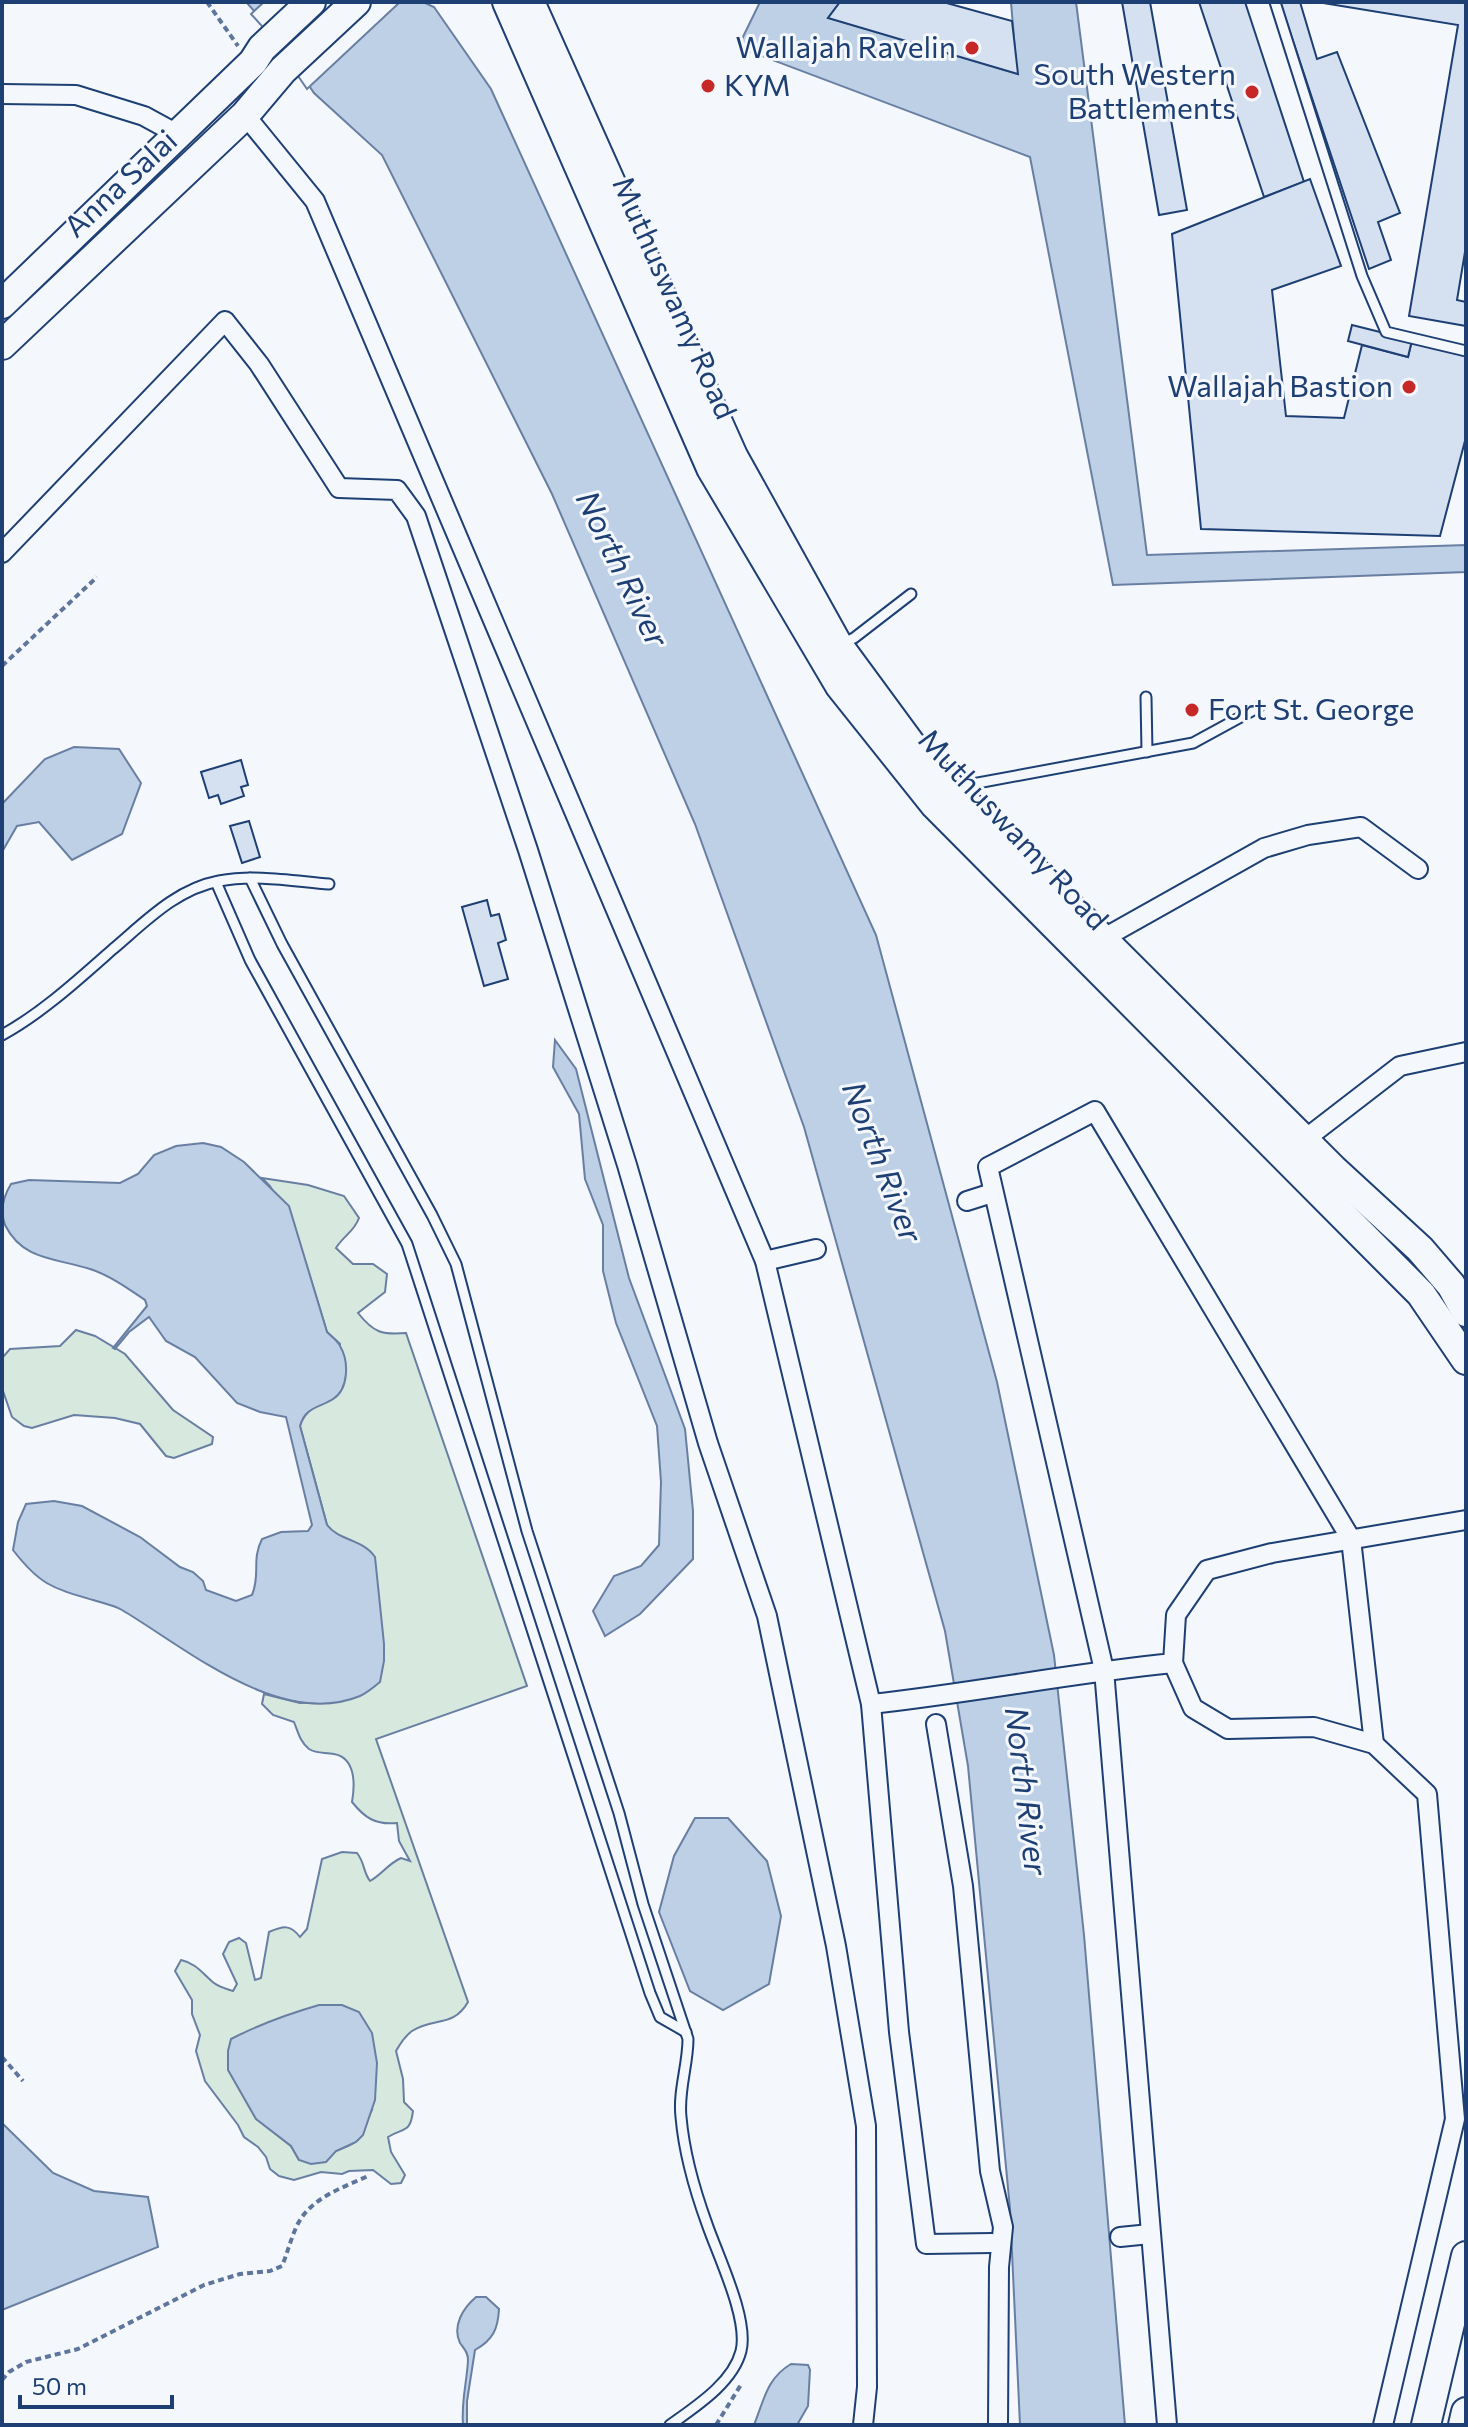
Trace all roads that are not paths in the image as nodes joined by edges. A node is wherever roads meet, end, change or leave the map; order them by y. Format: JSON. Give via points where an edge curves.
{"nodes":[{"id":1,"x":311,"y":2,"type":"edge"},
{"id":2,"x":356,"y":2,"type":"edge"},
{"id":3,"x":507,"y":2,"type":"edge"},
{"id":4,"x":530,"y":2,"type":"edge"},
{"id":5,"x":1275,"y":2,"type":"edge"},
{"id":6,"x":2,"y":94,"type":"edge"},
{"id":7,"x":245,"y":115,"type":"junction"},
{"id":8,"x":177,"y":134,"type":"junction"},
{"id":9,"x":2,"y":304,"type":"edge"},
{"id":10,"x":2,"y":345,"type":"edge"},
{"id":11,"x":1466,"y":351,"type":"edge"},
{"id":12,"x":2,"y":553,"type":"edge"},
{"id":13,"x":911,"y":594,"type":"dead end"},
{"id":14,"x":830,"y":650,"type":"junction"},
{"id":15,"x":1146,"y":697,"type":"dead end"},
{"id":16,"x":1259,"y":707,"type":"dead end"},
{"id":17,"x":1147,"y":752,"type":"junction"},
{"id":18,"x":951,"y":788,"type":"junction"},
{"id":19,"x":1418,"y":869,"type":"dead end"},
{"id":20,"x":250,"y":878,"type":"junction"},
{"id":21,"x":216,"y":882,"type":"junction"},
{"id":22,"x":329,"y":884,"type":"dead end"},
{"id":23,"x":1102,"y":939,"type":"junction"},
{"id":24,"x":2,"y":1035,"type":"edge"},
{"id":25,"x":1466,"y":1052,"type":"edge"},
{"id":26,"x":1304,"y":1140,"type":"junction"},
{"id":27,"x":992,"y":1193,"type":"junction"},
{"id":28,"x":967,"y":1201,"type":"dead end"},
{"id":29,"x":816,"y":1249,"type":"dead end"},
{"id":30,"x":765,"y":1261,"type":"junction"},
{"id":31,"x":1466,"y":1312,"type":"edge"},
{"id":32,"x":1466,"y":1360,"type":"edge"},
{"id":33,"x":1466,"y":1520,"type":"edge"},
{"id":34,"x":1351,"y":1539,"type":"junction"},
{"id":35,"x":1173,"y":1663,"type":"junction"},
{"id":36,"x":1104,"y":1670,"type":"junction"},
{"id":37,"x":871,"y":1704,"type":"junction"},
{"id":38,"x":936,"y":1724,"type":"dead end"},
{"id":39,"x":1374,"y":1744,"type":"junction"},
{"id":40,"x":686,"y":2032,"type":"junction"},
{"id":41,"x":1150,"y":2234,"type":"junction"},
{"id":42,"x":1120,"y":2237,"type":"dead end"},
{"id":43,"x":992,"y":2243,"type":"dead end"},
{"id":44,"x":1466,"y":2256,"type":"edge"},
{"id":45,"x":1466,"y":2412,"type":"edge"},
{"id":46,"x":670,"y":2425,"type":"edge"},
{"id":47,"x":863,"y":2425,"type":"edge"},
{"id":48,"x":998,"y":2425,"type":"edge"},
{"id":49,"x":1167,"y":2425,"type":"edge"},
{"id":50,"x":1383,"y":2425,"type":"edge"},
{"id":51,"x":1426,"y":2425,"type":"edge"},
{"id":52,"x":1463,"y":2425,"type":"edge"}],
"edges":[{"from":1,"to":8,"type":"main road","name":"Anna Salai"},
{"from":2,"to":7,"type":"main road","name":"Anna Salai","via":[[283,70]]},
{"from":3,"to":14,"type":"main road","name":"Muthuswamy Road","via":[[711,468]]},
{"from":4,"to":14,"type":"main road","name":"Muthuswamy Road","via":[[733,456]]},
{"from":5,"to":11,"type":"lane","via":[[1362,276],[1386,332]]},
{"from":6,"to":8,"type":"street","via":[[76,95],[144,116]]},
{"from":7,"to":10,"type":"main road","name":"Anna Salai"},
{"from":7,"to":30,"type":"street","via":[[315,201]]},
{"from":8,"to":9,"type":"main road","name":"Anna Salai"},
{"from":12,"to":47,"type":"street","via":[[225,321],[339,488],[397,490],[416,516],[537,880],[708,1443],[767,1616],[836,1946],[866,2126]]},
{"from":13,"to":14,"type":"lane"},
{"from":14,"to":18,"type":"main road","name":"Muthuswamy Road"},
{"from":14,"to":32,"type":"main road","name":"Muthuswamy Road","via":[[840,686],[935,805],[1421,1294]]},
{"from":15,"to":17,"type":"lane"},
{"from":16,"to":17,"type":"lane","via":[[1193,743]]},
{"from":17,"to":18,"type":"lane"},
{"from":18,"to":23,"type":"main road","name":"Muthuswamy Road"},
{"from":19,"to":23,"type":"street","via":[[1361,827],[1308,835],[1264,848]]},
{"from":20,"to":21,"type":"lane"},
{"from":20,"to":22,"type":"lane"},
{"from":20,"to":40,"type":"lane","via":[[456,1264],[527,1531]]},
{"from":21,"to":24,"type":"lane","via":[[198,886],[138,925],[26,1022]]},
{"from":21,"to":40,"type":"lane","via":[[250,960],[407,1244],[650,1993],[660,2017]]},
{"from":23,"to":26,"type":"main road","name":"Muthuswamy Road"},
{"from":25,"to":26,"type":"street","via":[[1400,1066]]},
{"from":26,"to":31,"type":"main road","name":"Muthuswamy Road","via":[[1420,1249]]},
{"from":27,"to":28,"type":"street"},
{"from":27,"to":34,"type":"street","via":[[988,1167],[1095,1111]]},
{"from":27,"to":36,"type":"street"},
{"from":29,"to":30,"type":"street"},
{"from":30,"to":37,"type":"street"},
{"from":33,"to":34,"type":"street"},
{"from":34,"to":35,"type":"street","via":[[1207,1570],[1176,1615]]},
{"from":34,"to":39,"type":"street"},
{"from":35,"to":36,"type":"street"},
{"from":35,"to":39,"type":"street","via":[[1193,1708],[1228,1729],[1314,1727]]},
{"from":36,"to":37,"type":"street"},
{"from":36,"to":41,"type":"street"},
{"from":37,"to":43,"type":"street","via":[[899,2032],[926,2244]]},
{"from":38,"to":48,"type":"street","via":[[963,1886],[990,2171],[1003,2227]]},
{"from":39,"to":50,"type":"street","via":[[1427,1794],[1455,2119]]},
{"from":40,"to":46,"type":"lane","via":[[681,2118],[705,2219],[744,2331],[730,2372]]},
{"from":41,"to":42,"type":"street"},
{"from":41,"to":49,"type":"street"},
{"from":44,"to":51,"type":"main road"},
{"from":45,"to":52,"type":"main road"}]}
